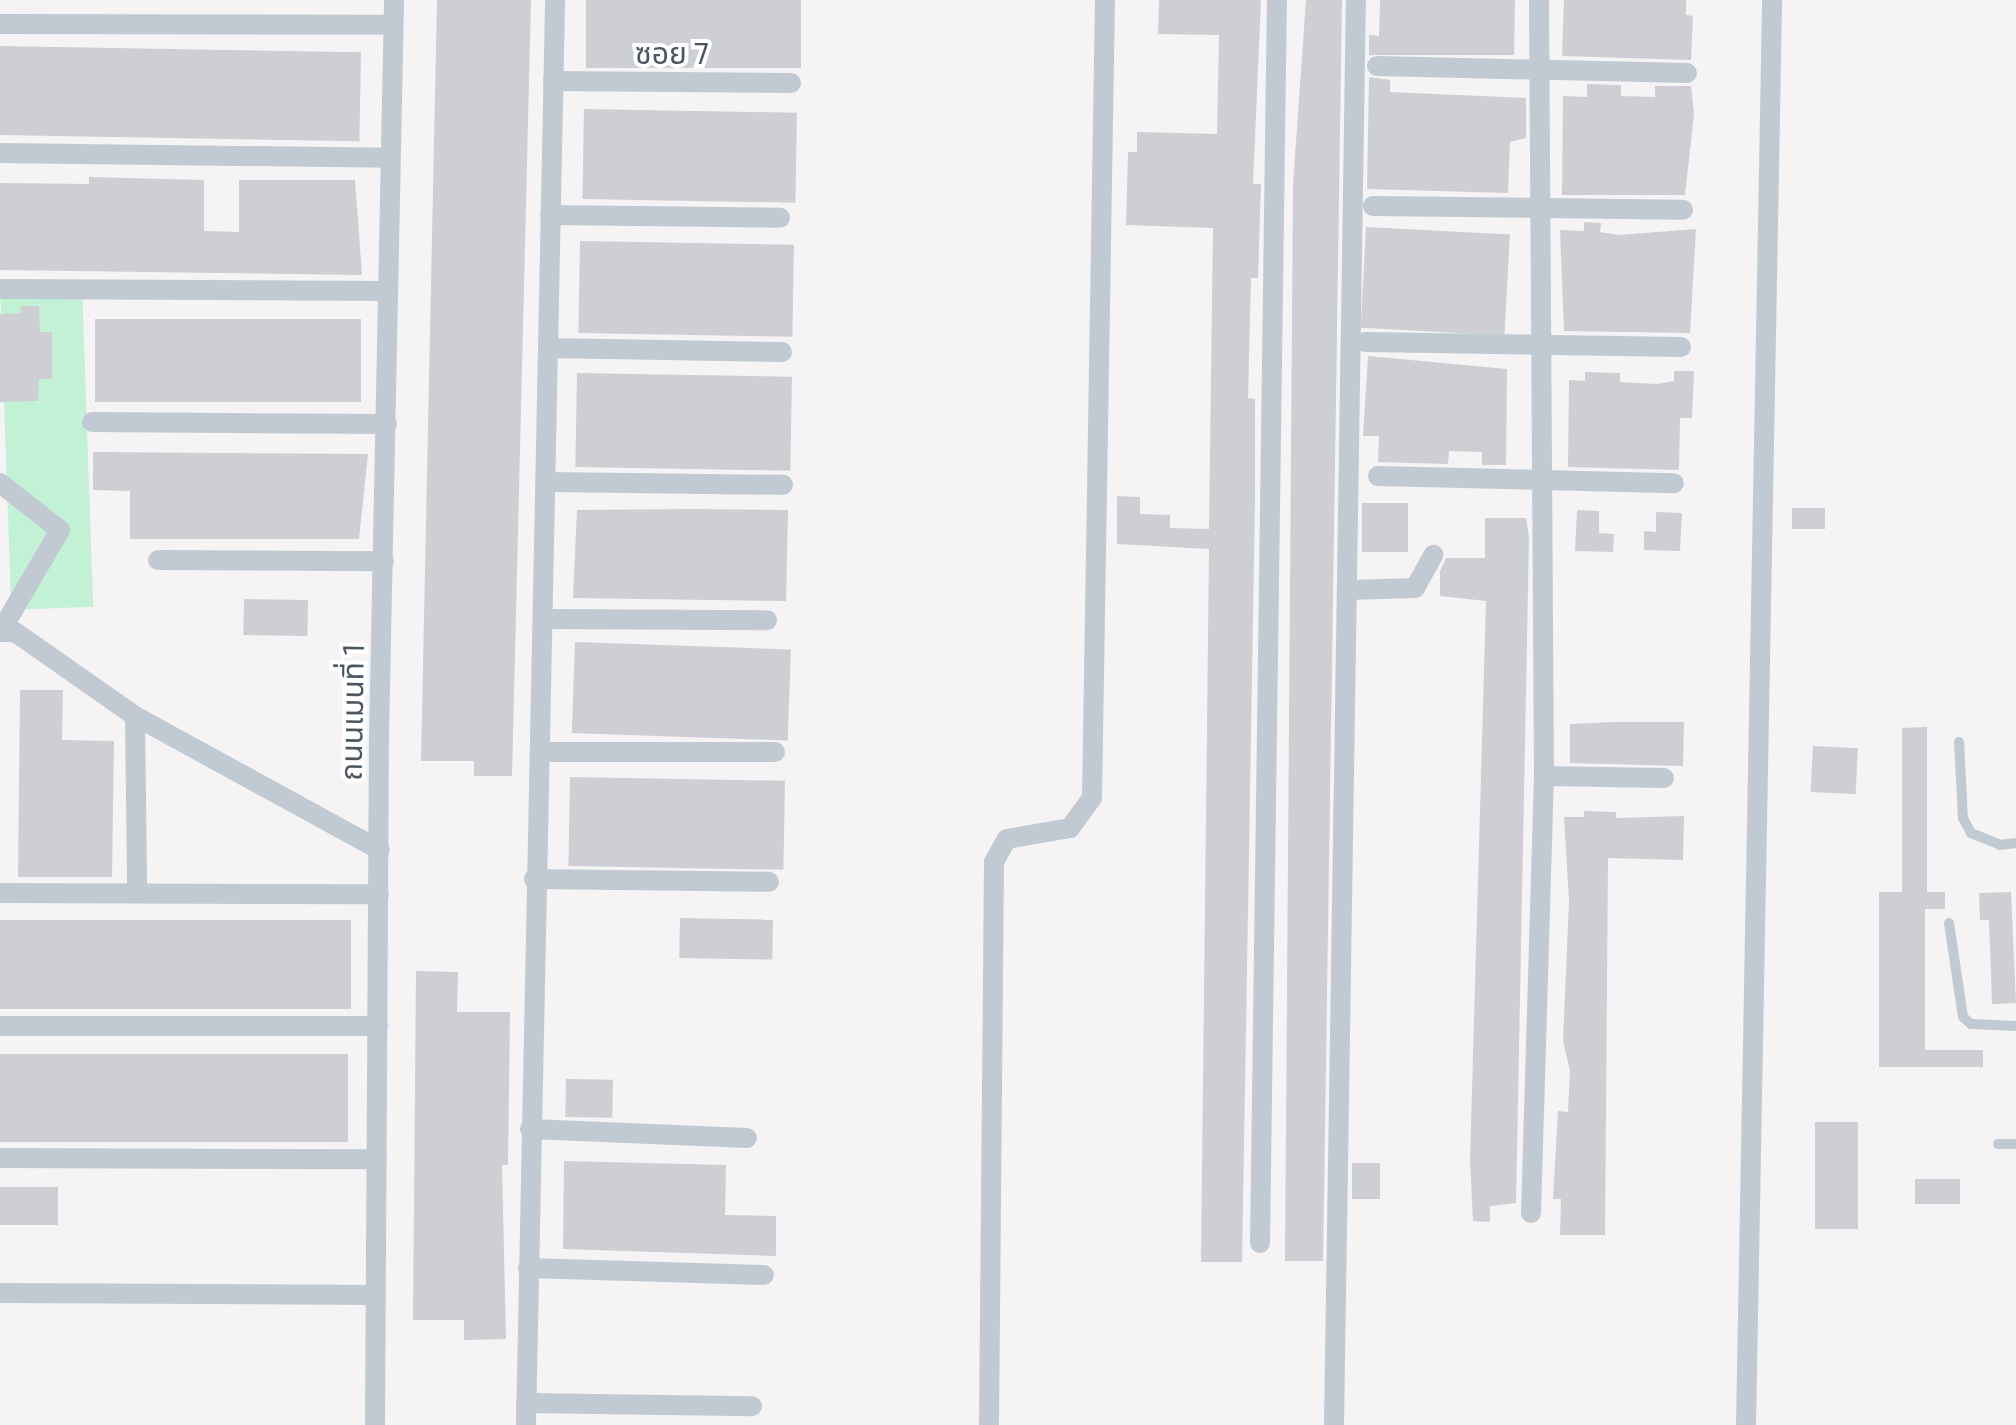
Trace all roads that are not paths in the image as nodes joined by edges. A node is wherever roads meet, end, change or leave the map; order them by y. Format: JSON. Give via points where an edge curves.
{"nodes":[{"id":1,"x":394,"y":0,"type":"edge"},
{"id":2,"x":554,"y":0,"type":"edge"},
{"id":3,"x":1105,"y":0,"type":"edge"},
{"id":4,"x":1277,"y":0,"type":"edge"},
{"id":5,"x":1356,"y":0,"type":"edge"},
{"id":6,"x":1539,"y":0,"type":"edge"},
{"id":7,"x":1772,"y":0,"type":"edge"},
{"id":8,"x":0,"y":24,"type":"edge"},
{"id":9,"x":393,"y":25,"type":"junction"},
{"id":10,"x":1377,"y":66,"type":"dead end"},
{"id":11,"x":1537,"y":70,"type":"junction"},
{"id":12,"x":1687,"y":73,"type":"dead end"},
{"id":13,"x":554,"y":81,"type":"junction"},
{"id":14,"x":790,"y":83,"type":"dead end"},
{"id":15,"x":0,"y":153,"type":"edge"},
{"id":16,"x":390,"y":158,"type":"junction"},
{"id":17,"x":1373,"y":206,"type":"dead end"},
{"id":18,"x":1536,"y":208,"type":"junction"},
{"id":19,"x":1682,"y":210,"type":"dead end"},
{"id":20,"x":550,"y":215,"type":"junction"},
{"id":21,"x":780,"y":218,"type":"dead end"},
{"id":22,"x":0,"y":289,"type":"edge"},
{"id":23,"x":388,"y":290,"type":"junction"},
{"id":24,"x":1366,"y":342,"type":"dead end"},
{"id":25,"x":1538,"y":342,"type":"junction"},
{"id":26,"x":1680,"y":347,"type":"dead end"},
{"id":27,"x":549,"y":348,"type":"junction"},
{"id":28,"x":782,"y":352,"type":"dead end"},
{"id":29,"x":92,"y":422,"type":"dead end"},
{"id":30,"x":386,"y":424,"type":"junction"},
{"id":31,"x":1378,"y":476,"type":"dead end"},
{"id":32,"x":549,"y":482,"type":"junction"},
{"id":33,"x":1540,"y":482,"type":"junction"},
{"id":34,"x":0,"y":483,"type":"edge"},
{"id":35,"x":1674,"y":483,"type":"dead end"},
{"id":36,"x":783,"y":485,"type":"dead end"},
{"id":37,"x":1433,"y":555,"type":"dead end"},
{"id":38,"x":158,"y":560,"type":"dead end"},
{"id":39,"x":384,"y":561,"type":"junction"},
{"id":40,"x":1348,"y":590,"type":"junction"},
{"id":41,"x":8,"y":601,"type":"edge"},
{"id":42,"x":546,"y":619,"type":"junction"},
{"id":43,"x":768,"y":620,"type":"dead end"},
{"id":44,"x":1,"y":632,"type":"edge"},
{"id":45,"x":134,"y":716,"type":"junction"},
{"id":46,"x":1958,"y":742,"type":"dead end"},
{"id":47,"x":541,"y":752,"type":"junction"},
{"id":48,"x":775,"y":752,"type":"dead end"},
{"id":49,"x":1544,"y":776,"type":"junction"},
{"id":50,"x":1664,"y":778,"type":"dead end"},
{"id":51,"x":2016,"y":843,"type":"edge"},
{"id":52,"x":380,"y":850,"type":"junction"},
{"id":53,"x":534,"y":878,"type":"junction"},
{"id":54,"x":769,"y":882,"type":"dead end"},
{"id":55,"x":136,"y":892,"type":"junction"},
{"id":56,"x":0,"y":893,"type":"edge"},
{"id":57,"x":380,"y":894,"type":"junction"},
{"id":58,"x":1949,"y":923,"type":"dead end"},
{"id":59,"x":0,"y":1026,"type":"edge"},
{"id":60,"x":378,"y":1026,"type":"junction"},
{"id":61,"x":2016,"y":1026,"type":"edge"},
{"id":62,"x":530,"y":1129,"type":"junction"},
{"id":63,"x":747,"y":1138,"type":"dead end"},
{"id":64,"x":1998,"y":1144,"type":"dead end"},
{"id":65,"x":2016,"y":1144,"type":"edge"},
{"id":66,"x":0,"y":1158,"type":"edge"},
{"id":67,"x":377,"y":1159,"type":"junction"},
{"id":68,"x":1530,"y":1212,"type":"dead end"},
{"id":69,"x":1260,"y":1244,"type":"dead end"},
{"id":70,"x":528,"y":1268,"type":"junction"},
{"id":71,"x":764,"y":1275,"type":"dead end"},
{"id":72,"x":0,"y":1293,"type":"edge"},
{"id":73,"x":376,"y":1295,"type":"junction"},
{"id":74,"x":526,"y":1403,"type":"junction"},
{"id":75,"x":752,"y":1406,"type":"dead end"},
{"id":76,"x":375,"y":1425,"type":"edge"},
{"id":77,"x":526,"y":1425,"type":"edge"},
{"id":78,"x":989,"y":1425,"type":"edge"},
{"id":79,"x":1334,"y":1425,"type":"edge"},
{"id":80,"x":1746,"y":1425,"type":"edge"}],
"edges":[{"from":1,"to":9,"type":"street","name":"ถนนเมนที่ 1"},
{"from":2,"to":13,"type":"street"},
{"from":3,"to":78,"type":"street","via":[[1092,798],[1070,828],[1007,840],[994,862]]},
{"from":4,"to":69,"type":"street"},
{"from":5,"to":40,"type":"street"},
{"from":6,"to":11,"type":"street"},
{"from":7,"to":80,"type":"street"},
{"from":8,"to":9,"type":"street"},
{"from":9,"to":16,"type":"street","name":"ถนนเมนที่ 1"},
{"from":10,"to":11,"type":"street"},
{"from":11,"to":12,"type":"street"},
{"from":11,"to":18,"type":"street"},
{"from":13,"to":14,"type":"street","name":"ซอย 7"},
{"from":13,"to":20,"type":"street"},
{"from":15,"to":16,"type":"street"},
{"from":16,"to":23,"type":"street","name":"ถนนเมนที่ 1"},
{"from":17,"to":18,"type":"street"},
{"from":18,"to":19,"type":"street"},
{"from":18,"to":25,"type":"street"},
{"from":20,"to":21,"type":"street"},
{"from":20,"to":27,"type":"street"},
{"from":22,"to":23,"type":"street"},
{"from":23,"to":30,"type":"street","name":"ถนนเมนที่ 1"},
{"from":24,"to":25,"type":"street"},
{"from":25,"to":26,"type":"street"},
{"from":25,"to":33,"type":"street"},
{"from":27,"to":28,"type":"street"},
{"from":27,"to":32,"type":"street"},
{"from":29,"to":30,"type":"street"},
{"from":30,"to":39,"type":"street","name":"ถนนเมนที่ 1"},
{"from":31,"to":33,"type":"street"},
{"from":32,"to":36,"type":"street"},
{"from":32,"to":42,"type":"street"},
{"from":33,"to":35,"type":"street"},
{"from":33,"to":49,"type":"street"},
{"from":34,"to":41,"type":"street","via":[[60,530]]},
{"from":37,"to":40,"type":"street","via":[[1415,588]]},
{"from":38,"to":39,"type":"street"},
{"from":39,"to":52,"type":"street","name":"ถนนเมนที่ 1"},
{"from":40,"to":79,"type":"street"},
{"from":41,"to":44,"type":"street"},
{"from":42,"to":43,"type":"street"},
{"from":42,"to":47,"type":"street"},
{"from":44,"to":45,"type":"street","via":[[15,632]]},
{"from":45,"to":52,"type":"street"},
{"from":45,"to":55,"type":"street"},
{"from":46,"to":51,"type":"lane","via":[[1962,818],[1971,832],[2000,845]]},
{"from":47,"to":48,"type":"street"},
{"from":47,"to":53,"type":"street"},
{"from":49,"to":50,"type":"street"},
{"from":49,"to":68,"type":"street"},
{"from":52,"to":57,"type":"street","name":"ถนนเมนที่ 1"},
{"from":53,"to":54,"type":"street"},
{"from":53,"to":62,"type":"street"},
{"from":55,"to":56,"type":"street"},
{"from":55,"to":57,"type":"street"},
{"from":57,"to":60,"type":"street","name":"ถนนเมนที่ 1"},
{"from":58,"to":61,"type":"lane","via":[[1964,1018],[1989,1027]]},
{"from":59,"to":60,"type":"street"},
{"from":60,"to":67,"type":"street","name":"ถนนเมนที่ 1"},
{"from":62,"to":63,"type":"street"},
{"from":62,"to":70,"type":"street"},
{"from":64,"to":65,"type":"lane"},
{"from":66,"to":67,"type":"street"},
{"from":67,"to":73,"type":"street","name":"ถนนเมนที่ 1"},
{"from":70,"to":71,"type":"street"},
{"from":70,"to":74,"type":"street"},
{"from":72,"to":73,"type":"street"},
{"from":73,"to":76,"type":"street","name":"ถนนเมนที่ 1"},
{"from":74,"to":75,"type":"street"},
{"from":74,"to":77,"type":"street"}]}
